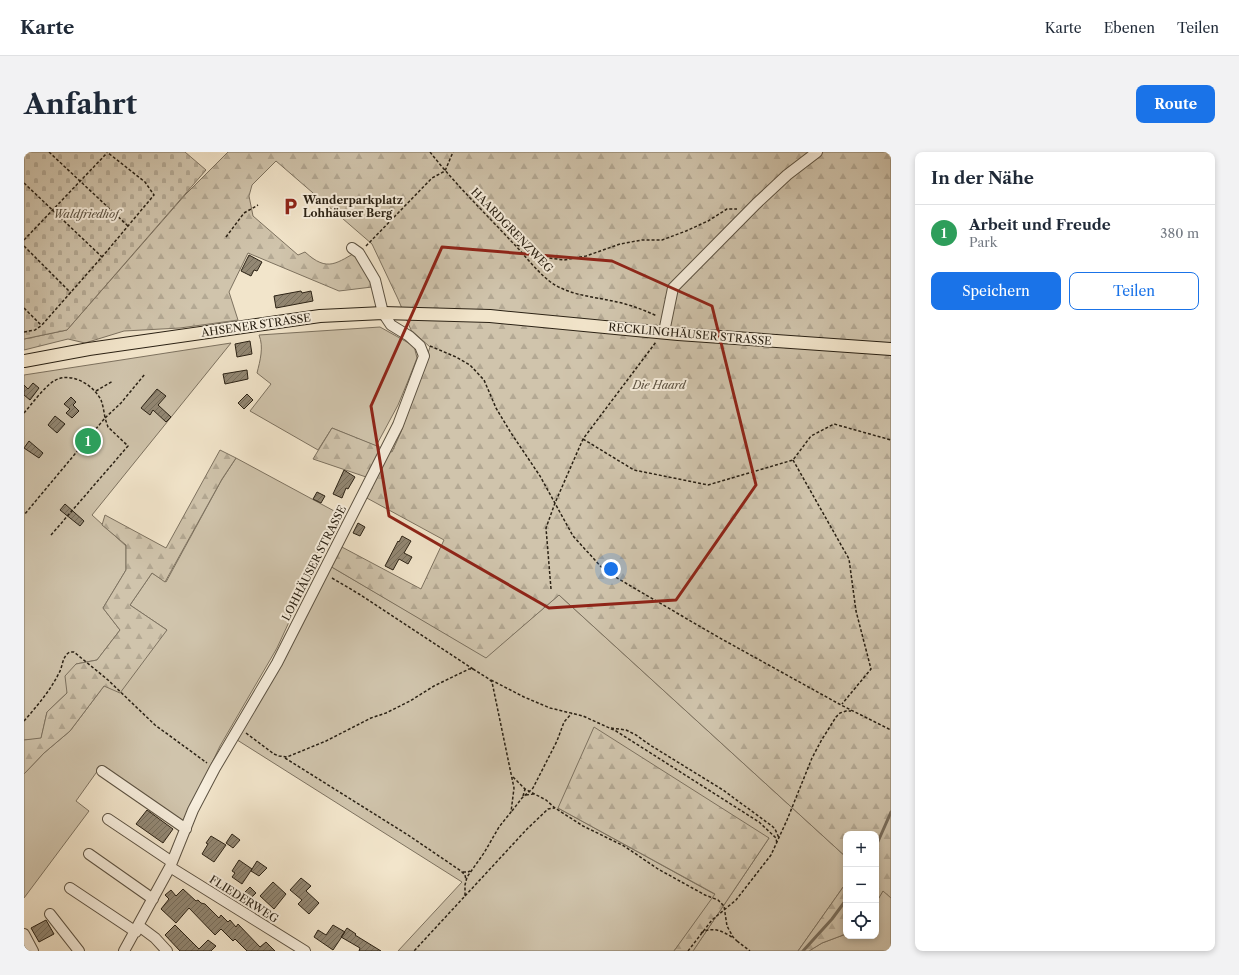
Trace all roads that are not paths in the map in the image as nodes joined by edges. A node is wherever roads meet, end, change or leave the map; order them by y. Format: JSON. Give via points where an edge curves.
{"nodes":[{"id":1,"x":817,"y":152,"type":"edge"},
{"id":2,"x":356,"y":250,"type":"road end"},
{"id":3,"x":383,"y":313,"type":"junction"},
{"id":4,"x":490,"y":316,"type":"joint"},
{"id":5,"x":664,"y":332,"type":"junction"},
{"id":6,"x":891,"y":349,"type":"edge"},
{"id":7,"x":24,"y":362,"type":"edge"},
{"id":8,"x":102,"y":771,"type":"dead end"},
{"id":9,"x":108,"y":819,"type":"dead end"},
{"id":10,"x":186,"y":829,"type":"junction"},
{"id":11,"x":89,"y":854,"type":"dead end"},
{"id":12,"x":171,"y":864,"type":"junction"},
{"id":13,"x":70,"y":888,"type":"dead end"},
{"id":14,"x":153,"y":899,"type":"junction"},
{"id":15,"x":50,"y":914,"type":"dead end"},
{"id":16,"x":137,"y":929,"type":"junction"},
{"id":17,"x":24,"y":934,"type":"edge"},
{"id":18,"x":33,"y":951,"type":"edge"},
{"id":19,"x":79,"y":951,"type":"edge"},
{"id":20,"x":124,"y":951,"type":"edge"},
{"id":21,"x":167,"y":951,"type":"edge"},
{"id":22,"x":305,"y":951,"type":"edge"}],
"edges":[{"from":1,"to":5,"type":"street","via":[[787,175],[673,288]]},
{"from":2,"to":3,"type":"street","via":[[375,280]]},
{"from":3,"to":4,"type":"main road","name":"AHSENER STRASSE"},
{"from":3,"to":7,"type":"main road","name":"AHSENER STRASSE","via":[[320,316],[89,349]]},
{"from":3,"to":10,"type":"street","name":"LOHHÄUSER STRASSE","via":[[391,325],[420,346],[424,356],[398,425],[277,663],[214,768]]},
{"from":4,"to":5,"type":"main road","name":"RECKLINGHÄUSER STRASSE"},
{"from":5,"to":6,"type":"main road","name":"RECKLINGHÄUSER STRASSE"},
{"from":8,"to":10,"type":"street"},
{"from":9,"to":12,"type":"street"},
{"from":10,"to":12,"type":"street","name":"LOHHÄUSER STRASSE"},
{"from":11,"to":14,"type":"street"},
{"from":12,"to":14,"type":"street","name":"LOHHÄUSER STRASSE"},
{"from":12,"to":22,"type":"street","name":"FLIEDERWEG"},
{"from":13,"to":16,"type":"street"},
{"from":14,"to":16,"type":"street","name":"LOHHÄUSER STRASSE"},
{"from":15,"to":19,"type":"street"},
{"from":16,"to":20,"type":"street","name":"LOHHÄUSER STRASSE"},
{"from":16,"to":21,"type":"street","via":[[155,938]]},
{"from":17,"to":18,"type":"street"}]}
